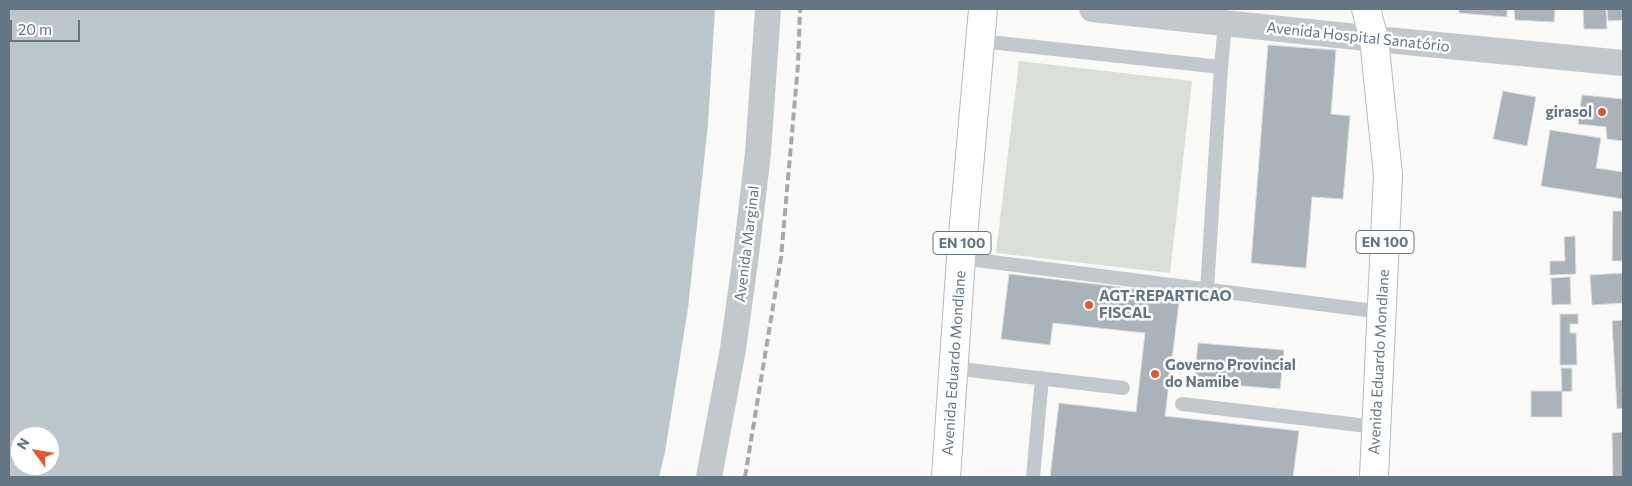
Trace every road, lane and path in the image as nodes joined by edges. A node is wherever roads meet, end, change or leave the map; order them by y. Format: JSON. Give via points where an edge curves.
{"nodes":[{"id":1,"x":768,"y":9,"type":"edge"},
{"id":2,"x":983,"y":9,"type":"edge"},
{"id":3,"x":1092,"y":9,"type":"edge"},
{"id":4,"x":1366,"y":9,"type":"edge"},
{"id":5,"x":1225,"y":23,"type":"junction"},
{"id":6,"x":1374,"y":39,"type":"junction"},
{"id":7,"x":980,"y":41,"type":"junction"},
{"id":8,"x":1623,"y":63,"type":"edge"},
{"id":9,"x":1221,"y":67,"type":"junction"},
{"id":10,"x":961,"y":258,"type":"junction"},
{"id":11,"x":1208,"y":290,"type":"junction"},
{"id":12,"x":1382,"y":312,"type":"junction"},
{"id":13,"x":952,"y":368,"type":"junction"},
{"id":14,"x":1042,"y":378,"type":"junction"},
{"id":15,"x":1123,"y":388,"type":"dead end"},
{"id":16,"x":1182,"y":404,"type":"dead end"},
{"id":17,"x":1376,"y":427,"type":"junction"},
{"id":18,"x":709,"y":477,"type":"edge"},
{"id":19,"x":946,"y":477,"type":"edge"},
{"id":20,"x":1033,"y":477,"type":"edge"},
{"id":21,"x":1374,"y":477,"type":"edge"}],
"edges":[{"from":1,"to":18,"type":"street","name":"Avenida Marginal","via":[[758,152],[746,255],[733,349]]},
{"from":2,"to":7,"type":"main road","name":"Avenida Eduardo Mondlane","number":"EN 100"},
{"from":3,"to":5,"type":"street","name":"Avenida Hospital Sanatório"},
{"from":4,"to":6,"type":"main road","name":"Avenida Eduardo Mondlane","number":"EN 100"},
{"from":5,"to":6,"type":"street","name":"Avenida Hospital Sanatório"},
{"from":5,"to":9,"type":"lane"},
{"from":6,"to":8,"type":"street","name":"Avenida Hospital Sanatório"},
{"from":6,"to":12,"type":"main road","name":"Avenida Eduardo Mondlane","number":"EN 100","via":[[1388,175]]},
{"from":7,"to":9,"type":"lane"},
{"from":7,"to":10,"type":"main road","name":"Avenida Eduardo Mondlane","number":"EN 100"},
{"from":9,"to":11,"type":"lane"},
{"from":10,"to":11,"type":"lane"},
{"from":10,"to":13,"type":"main road","name":"Avenida Eduardo Mondlane","number":"EN 100"},
{"from":11,"to":12,"type":"lane"},
{"from":12,"to":17,"type":"main road","name":"Avenida Eduardo Mondlane","number":"EN 100"},
{"from":13,"to":14,"type":"lane"},
{"from":13,"to":19,"type":"main road","name":"Avenida Eduardo Mondlane","number":"EN 100"},
{"from":14,"to":15,"type":"lane"},
{"from":14,"to":20,"type":"lane"},
{"from":16,"to":17,"type":"lane"},
{"from":17,"to":21,"type":"main road","name":"Avenida Eduardo Mondlane","number":"EN 100"}]}
